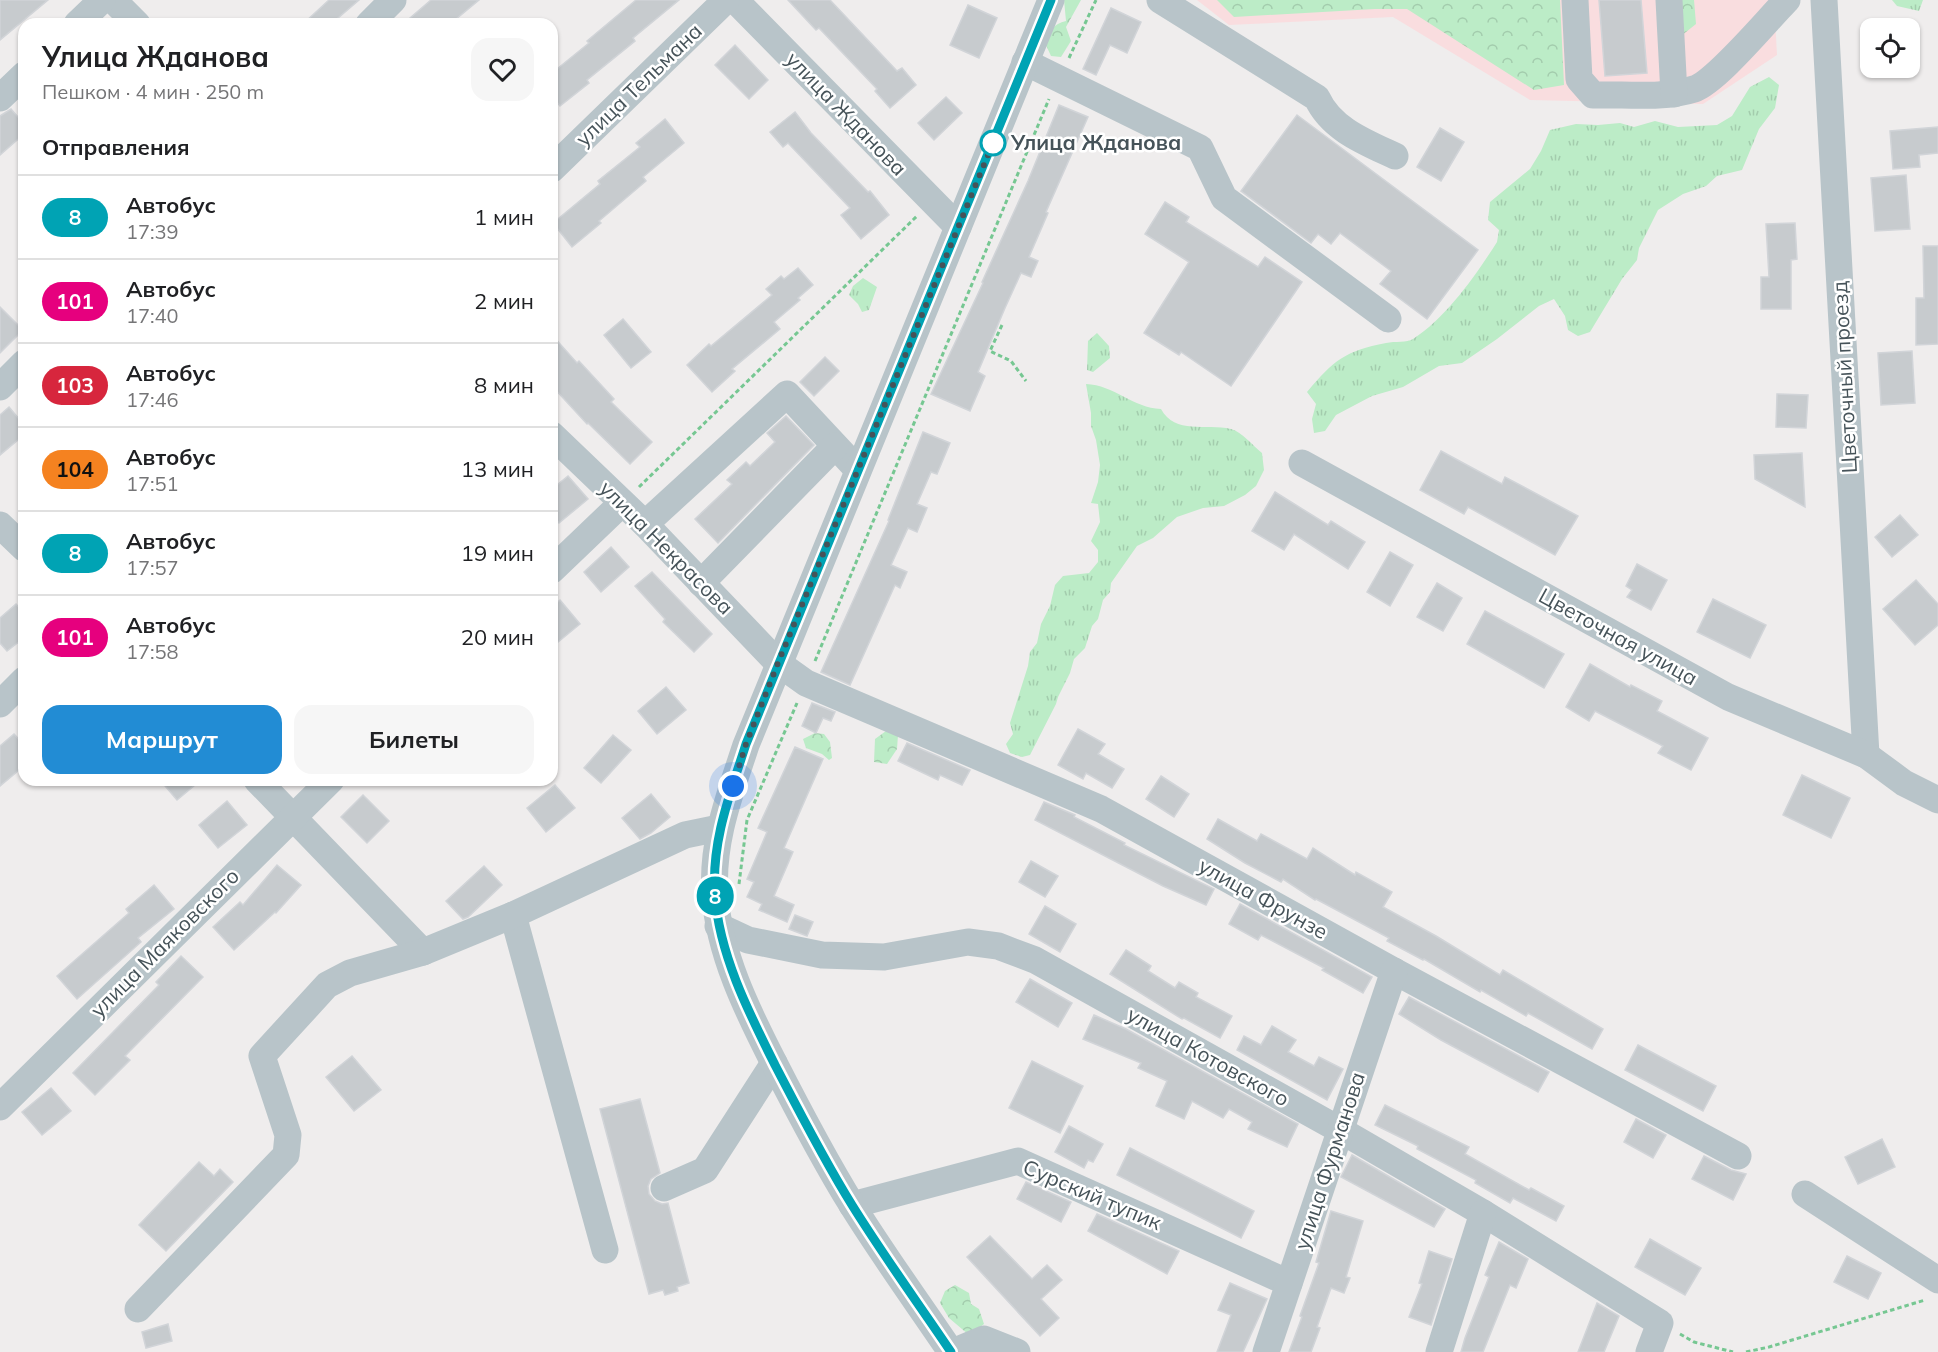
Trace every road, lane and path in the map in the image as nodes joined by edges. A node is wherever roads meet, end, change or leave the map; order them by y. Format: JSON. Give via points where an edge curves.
{"nodes":[{"id":1,"x":102,"y":0,"type":"edge"},
{"id":2,"x":113,"y":0,"type":"edge"},
{"id":3,"x":393,"y":0,"type":"edge"},
{"id":4,"x":726,"y":0,"type":"edge"},
{"id":5,"x":735,"y":0,"type":"edge"},
{"id":6,"x":1051,"y":0,"type":"edge"},
{"id":7,"x":1096,"y":0,"type":"edge"},
{"id":8,"x":1160,"y":0,"type":"edge"},
{"id":9,"x":1575,"y":0,"type":"edge"},
{"id":10,"x":1669,"y":0,"type":"edge"},
{"id":11,"x":1787,"y":0,"type":"edge"},
{"id":12,"x":1824,"y":0,"type":"edge"},
{"id":13,"x":83,"y":18,"type":"edge"},
{"id":14,"x":131,"y":18,"type":"edge"},
{"id":15,"x":375,"y":18,"type":"edge"},
{"id":16,"x":1025,"y":62,"type":"junction"},
{"id":17,"x":1059,"y":79,"type":"junction"},
{"id":18,"x":18,"y":81,"type":"edge"},
{"id":19,"x":1674,"y":94,"type":"junction"},
{"id":20,"x":0,"y":98,"type":"edge"},
{"id":21,"x":1395,"y":156,"type":"dead end"},
{"id":22,"x":558,"y":163,"type":"edge"},
{"id":23,"x":932,"y":201,"type":"junction"},
{"id":24,"x":958,"y":227,"type":"junction"},
{"id":25,"x":1389,"y":319,"type":"dead end"},
{"id":26,"x":1002,"y":325,"type":"dead end"},
{"id":27,"x":18,"y":369,"type":"edge"},
{"id":28,"x":1026,"y":381,"type":"dead end"},
{"id":29,"x":0,"y":387,"type":"edge"},
{"id":30,"x":558,"y":441,"type":"edge"},
{"id":31,"x":835,"y":446,"type":"junction"},
{"id":32,"x":1302,"y":463,"type":"dead end"},
{"id":33,"x":858,"y":470,"type":"junction"},
{"id":34,"x":622,"y":503,"type":"junction"},
{"id":35,"x":645,"y":524,"type":"junction"},
{"id":36,"x":0,"y":525,"type":"edge"},
{"id":37,"x":18,"y":542,"type":"edge"},
{"id":38,"x":558,"y":564,"type":"edge"},
{"id":39,"x":701,"y":583,"type":"junction"},
{"id":40,"x":778,"y":663,"type":"junction"},
{"id":41,"x":806,"y":683,"type":"junction"},
{"id":42,"x":18,"y":686,"type":"edge"},
{"id":43,"x":0,"y":704,"type":"edge"},
{"id":44,"x":1866,"y":755,"type":"junction"},
{"id":45,"x":264,"y":786,"type":"edge"},
{"id":46,"x":325,"y":786,"type":"edge"},
{"id":47,"x":1938,"y":800,"type":"edge"},
{"id":48,"x":293,"y":816,"type":"junction"},
{"id":49,"x":719,"y":828,"type":"junction"},
{"id":50,"x":739,"y":885,"type":"dead end"},
{"id":51,"x":513,"y":915,"type":"junction"},
{"id":52,"x":718,"y":926,"type":"junction"},
{"id":53,"x":423,"y":952,"type":"junction"},
{"id":54,"x":1394,"y":970,"type":"junction"},
{"id":55,"x":774,"y":1063,"type":"junction"},
{"id":56,"x":0,"y":1107,"type":"edge"},
{"id":57,"x":1340,"y":1130,"type":"junction"},
{"id":58,"x":1738,"y":1156,"type":"dead end"},
{"id":59,"x":664,"y":1188,"type":"dead end"},
{"id":60,"x":1804,"y":1194,"type":"dead end"},
{"id":61,"x":852,"y":1205,"type":"junction"},
{"id":62,"x":1483,"y":1213,"type":"junction"},
{"id":63,"x":605,"y":1250,"type":"dead end"},
{"id":64,"x":1289,"y":1283,"type":"junction"},
{"id":65,"x":1932,"y":1289,"type":"edge"},
{"id":66,"x":138,"y":1310,"type":"dead end"},
{"id":67,"x":1660,"y":1323,"type":"junction"},
{"id":68,"x":952,"y":1352,"type":"edge"},
{"id":69,"x":1017,"y":1352,"type":"edge"},
{"id":70,"x":1266,"y":1352,"type":"edge"},
{"id":71,"x":1439,"y":1352,"type":"edge"},
{"id":72,"x":1649,"y":1352,"type":"edge"},
{"id":73,"x":1733,"y":1352,"type":"edge"},
{"id":74,"x":1746,"y":1352,"type":"edge"}],
"edges":[{"from":1,"to":13,"type":"street"},
{"from":2,"to":14,"type":"street"},
{"from":3,"to":15,"type":"street"},
{"from":4,"to":22,"type":"street","name":"улица Тельмана"},
{"from":5,"to":23,"type":"street","name":"улица Жданова"},
{"from":6,"to":16,"type":"street"},
{"from":7,"to":17,"type":"path"},
{"from":8,"to":21,"type":"street","via":[[1317,98],[1323,112],[1355,137]]},
{"from":9,"to":19,"type":"street","via":[[1580,79],[1593,94]]},
{"from":10,"to":19,"type":"street"},
{"from":11,"to":19,"type":"street","via":[[1725,65],[1697,88]]},
{"from":12,"to":44,"type":"street","name":"Цветочный проезд"},
{"from":16,"to":17,"type":"street"},
{"from":16,"to":24,"type":"street"},
{"from":17,"to":25,"type":"street","via":[[1200,148],[1224,198]]},
{"from":17,"to":41,"type":"path"},
{"from":18,"to":20,"type":"street"},
{"from":23,"to":24,"type":"street","name":"улица Жданова"},
{"from":23,"to":34,"type":"path"},
{"from":24,"to":33,"type":"street"},
{"from":26,"to":28,"type":"path","via":[[990,351],[1011,361]]},
{"from":27,"to":29,"type":"street"},
{"from":30,"to":34,"type":"street","name":"улица Некрасова"},
{"from":31,"to":33,"type":"street"},
{"from":31,"to":35,"type":"street","via":[[787,394]]},
{"from":31,"to":39,"type":"street"},
{"from":32,"to":44,"type":"street","name":"Цветочная улица","via":[[1728,697]]},
{"from":33,"to":40,"type":"street"},
{"from":34,"to":35,"type":"street","name":"улица Некрасова"},
{"from":34,"to":38,"type":"street"},
{"from":35,"to":39,"type":"street","name":"улица Некрасова"},
{"from":36,"to":37,"type":"street"},
{"from":39,"to":40,"type":"street","name":"улица Некрасова"},
{"from":40,"to":41,"type":"street","name":"улица Фрунзе"},
{"from":40,"to":49,"type":"street"},
{"from":41,"to":50,"type":"path","via":[[747,820]]},
{"from":41,"to":54,"type":"street","name":"улица Фрунзе","via":[[1101,809]]},
{"from":42,"to":43,"type":"street"},
{"from":44,"to":47,"type":"street","name":"Цветочная улица","via":[[1904,783]]},
{"from":45,"to":48,"type":"street"},
{"from":46,"to":48,"type":"street","name":"улица Маяковского"},
{"from":48,"to":53,"type":"street"},
{"from":48,"to":56,"type":"street","name":"улица Маяковского"},
{"from":49,"to":51,"type":"street","via":[[685,835]]},
{"from":49,"to":52,"type":"street","via":[[714,893]]},
{"from":51,"to":53,"type":"street"},
{"from":51,"to":63,"type":"street"},
{"from":52,"to":55,"type":"street"},
{"from":52,"to":57,"type":"street","name":"улица Котовского","via":[[748,940],[822,955],[884,957],[968,942],[998,946],[1035,960]]},
{"from":53,"to":66,"type":"street","via":[[350,973],[327,985],[262,1056],[288,1136],[286,1155]]},
{"from":54,"to":57,"type":"street","name":"улица Фурманова"},
{"from":54,"to":58,"type":"street","name":"улица Фрунзе"},
{"from":55,"to":59,"type":"street","via":[[705,1170]]},
{"from":55,"to":61,"type":"street"},
{"from":57,"to":62,"type":"street","name":"улица Котовского"},
{"from":57,"to":64,"type":"street","name":"улица Фурманова"},
{"from":60,"to":65,"type":"street"},
{"from":61,"to":64,"type":"street","name":"Сурский тупик","via":[[1018,1161]]},
{"from":61,"to":68,"type":"street"},
{"from":62,"to":67,"type":"street","name":"улица Котовского"},
{"from":62,"to":71,"type":"street"},
{"from":64,"to":70,"type":"street","name":"улица Фурманова"},
{"from":65,"to":74,"type":"path"},
{"from":67,"to":72,"type":"street"},
{"from":67,"to":73,"type":"path","via":[[1694,1342]]},
{"from":68,"to":69,"type":"street","via":[[984,1338]]}]}
